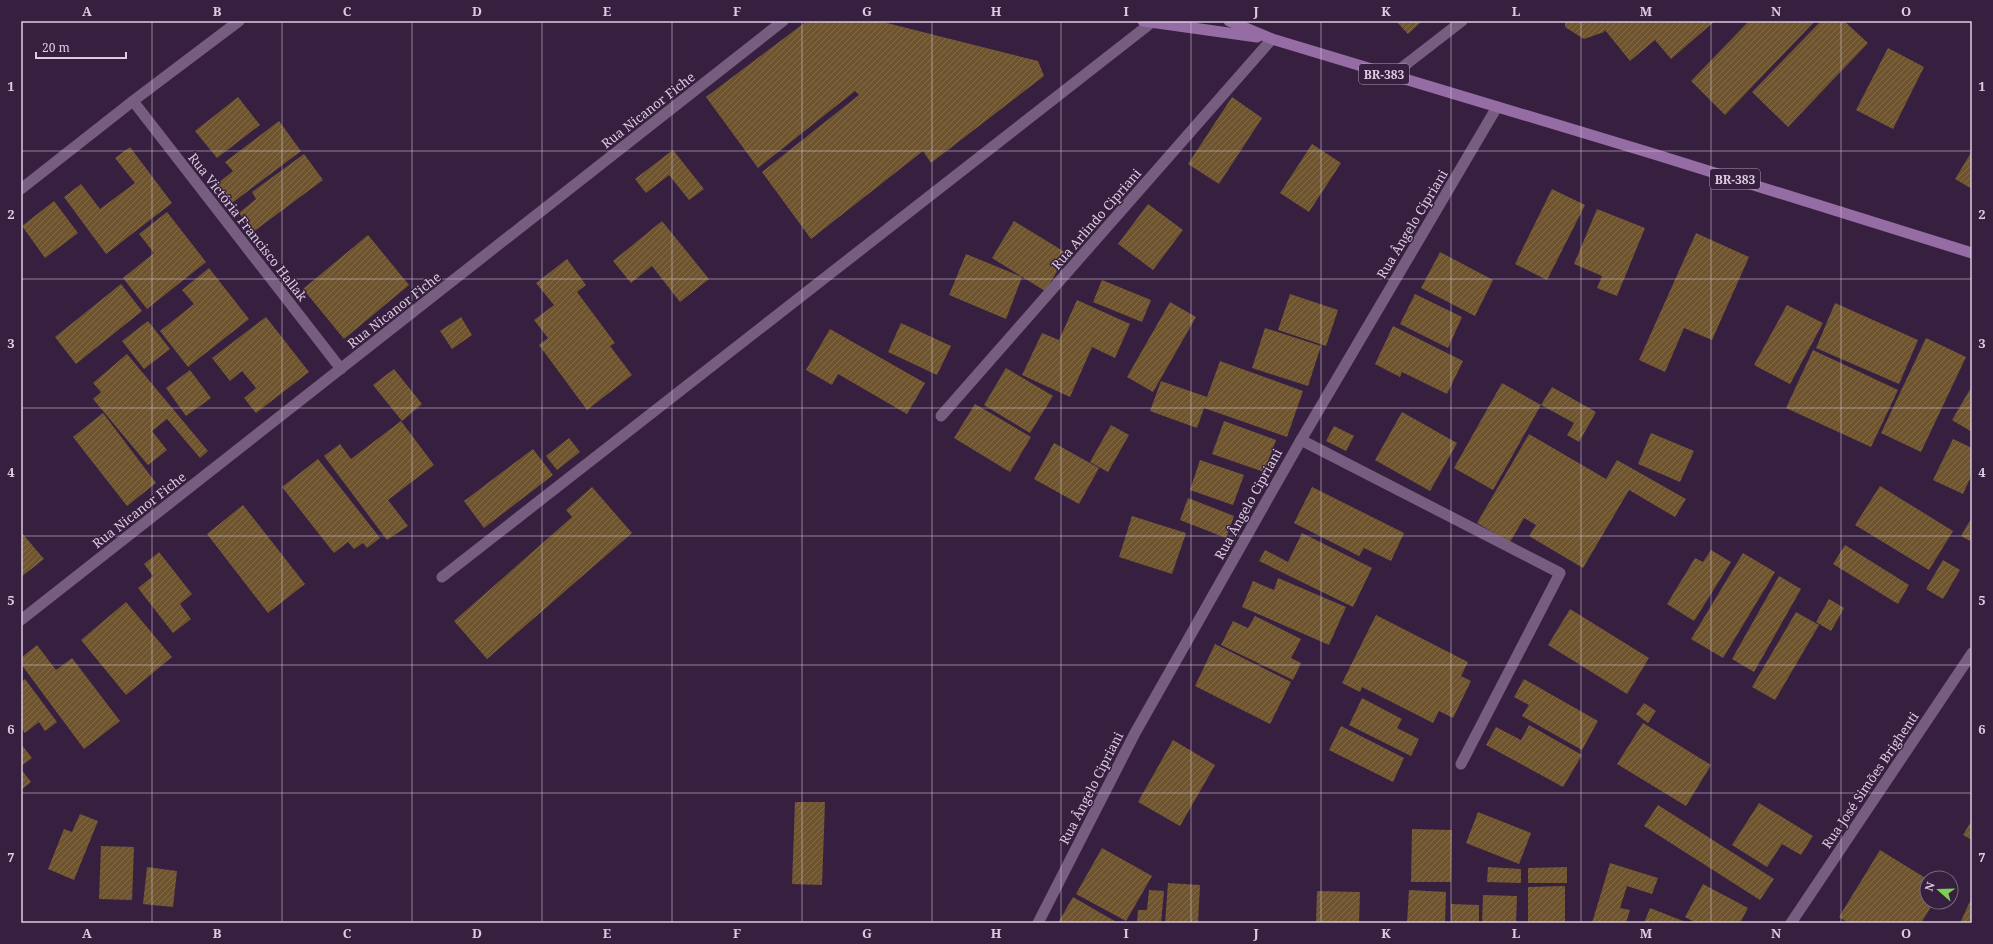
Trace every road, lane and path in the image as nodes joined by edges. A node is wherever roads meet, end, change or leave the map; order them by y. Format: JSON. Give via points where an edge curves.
{"nodes":[{"id":1,"x":239,"y":21,"type":"edge"},
{"id":2,"x":783,"y":21,"type":"edge"},
{"id":3,"x":1229,"y":21,"type":"edge"},
{"id":4,"x":1462,"y":21,"type":"edge"},
{"id":5,"x":1147,"y":22,"type":"edge"},
{"id":6,"x":1272,"y":39,"type":"junction"},
{"id":7,"x":1391,"y":76,"type":"junction"},
{"id":8,"x":133,"y":101,"type":"junction"},
{"id":9,"x":1497,"y":108,"type":"junction"},
{"id":10,"x":21,"y":189,"type":"edge"},
{"id":11,"x":1972,"y":253,"type":"edge"},
{"id":12,"x":341,"y":369,"type":"junction"},
{"id":13,"x":940,"y":416,"type":"dead end"},
{"id":14,"x":1300,"y":440,"type":"junction"},
{"id":15,"x":442,"y":577,"type":"dead end"},
{"id":16,"x":21,"y":620,"type":"edge"},
{"id":17,"x":1971,"y":658,"type":"edge"},
{"id":18,"x":1461,"y":764,"type":"dead end"},
{"id":19,"x":1038,"y":923,"type":"edge"},
{"id":20,"x":1791,"y":923,"type":"edge"}],
"edges":[{"from":1,"to":8,"type":"street"},
{"from":2,"to":12,"type":"street","name":"Rua Nicanor Fiche"},
{"from":3,"to":6,"type":"main road","number":"BR-383"},
{"from":4,"to":7,"type":"street"},
{"from":5,"to":6,"type":"main road","number":"BR-383"},
{"from":5,"to":15,"type":"street"},
{"from":6,"to":7,"type":"main road","number":"BR-383"},
{"from":6,"to":13,"type":"street","name":"Rua Arlindo Cipriani"},
{"from":7,"to":9,"type":"main road","number":"BR-383"},
{"from":8,"to":10,"type":"street"},
{"from":8,"to":12,"type":"street","name":"Rua Victória Francisco Hallak"},
{"from":9,"to":11,"type":"main road","number":"BR-383"},
{"from":9,"to":14,"type":"street","name":"Rua Ângelo Cipriani"},
{"from":12,"to":16,"type":"street","name":"Rua Nicanor Fiche"},
{"from":14,"to":18,"type":"street","via":[[1560,573]]},
{"from":14,"to":19,"type":"street","name":"Rua Ângelo Cipriani","via":[[1135,733]]},
{"from":17,"to":20,"type":"street","name":"Rua José Simões Brighenti"}]}
